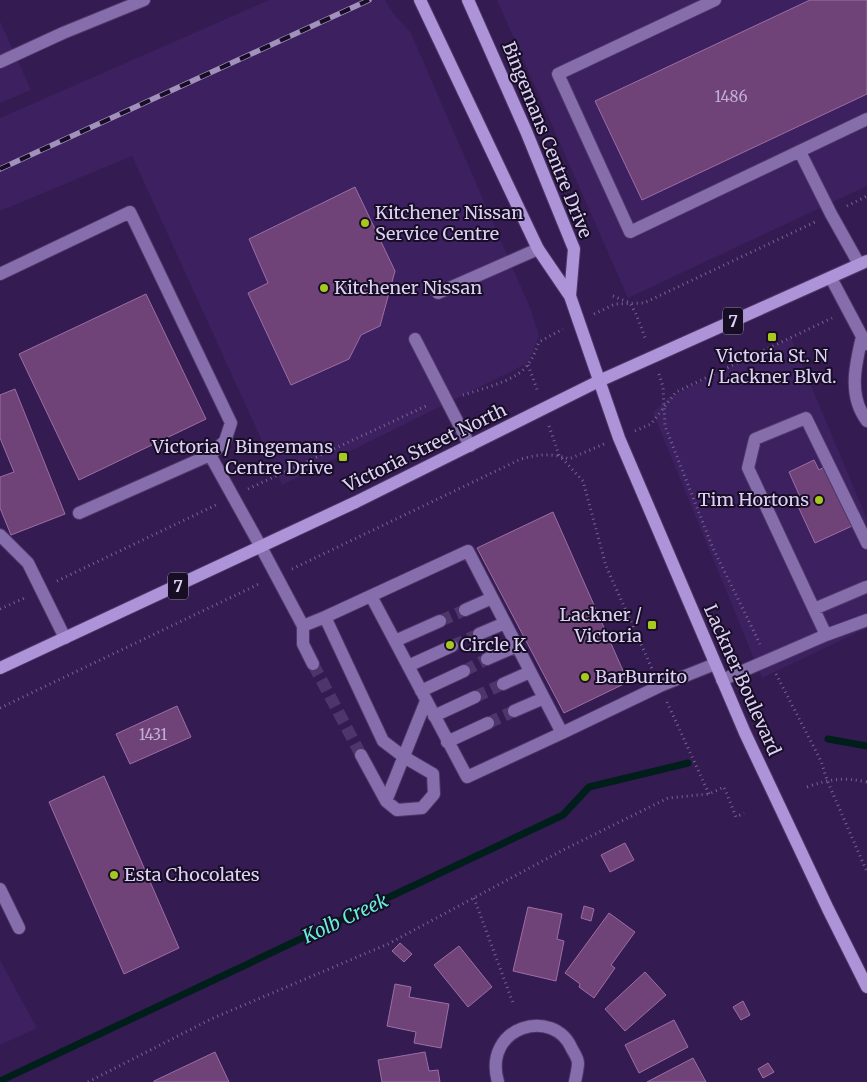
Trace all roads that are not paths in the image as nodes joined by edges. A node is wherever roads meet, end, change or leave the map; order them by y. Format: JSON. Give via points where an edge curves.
{"nodes":[{"id":1,"x":144,"y":0,"type":"edge"},
{"id":2,"x":420,"y":0,"type":"edge"},
{"id":3,"x":468,"y":0,"type":"edge"},
{"id":4,"x":715,"y":0,"type":"edge"},
{"id":5,"x":0,"y":62,"type":"edge"},
{"id":6,"x":867,"y":119,"type":"edge"},
{"id":7,"x":800,"y":152,"type":"junction"},
{"id":8,"x":538,"y":249,"type":"junction"},
{"id":9,"x":863,"y":262,"type":"edge"},
{"id":10,"x":0,"y":274,"type":"edge"},
{"id":11,"x":831,"y":278,"type":"junction"},
{"id":12,"x":438,"y":293,"type":"dead end"},
{"id":13,"x":570,"y":296,"type":"junction"},
{"id":14,"x":415,"y":339,"type":"dead end"},
{"id":15,"x":865,"y":342,"type":"edge"},
{"id":16,"x":600,"y":381,"type":"junction"},
{"id":17,"x":867,"y":421,"type":"edge"},
{"id":18,"x":470,"y":446,"type":"junction"},
{"id":19,"x":210,"y":455,"type":"junction"},
{"id":20,"x":79,"y":513,"type":"dead end"},
{"id":21,"x":0,"y":534,"type":"edge"},
{"id":22,"x":867,"y":543,"type":"edge"},
{"id":23,"x":262,"y":547,"type":"junction"},
{"id":24,"x":866,"y":587,"type":"edge"},
{"id":25,"x":371,"y":596,"type":"junction"},
{"id":26,"x":492,"y":598,"type":"junction"},
{"id":27,"x":814,"y":609,"type":"junction"},
{"id":28,"x":465,"y":610,"type":"tunnel mouth"},
{"id":29,"x":325,"y":617,"type":"junction"},
{"id":30,"x":867,"y":620,"type":"edge"},
{"id":31,"x":440,"y":621,"type":"tunnel mouth"},
{"id":32,"x":505,"y":623,"type":"junction"},
{"id":33,"x":303,"y":626,"type":"junction"},
{"id":34,"x":479,"y":634,"type":"tunnel mouth"},
{"id":35,"x":826,"y":635,"type":"junction"},
{"id":36,"x":65,"y":638,"type":"junction"},
{"id":37,"x":394,"y":641,"type":"junction"},
{"id":38,"x":452,"y":646,"type":"tunnel mouth"},
{"id":39,"x":517,"y":646,"type":"junction"},
{"id":40,"x":487,"y":660,"type":"tunnel mouth"},
{"id":41,"x":313,"y":664,"type":"tunnel mouth"},
{"id":42,"x":715,"y":664,"type":"junction"},
{"id":43,"x":408,"y":666,"type":"junction"},
{"id":44,"x":0,"y":668,"type":"edge"},
{"id":45,"x":464,"y":671,"type":"tunnel mouth"},
{"id":46,"x":530,"y":672,"type":"junction"},
{"id":47,"x":722,"y":680,"type":"junction"},
{"id":48,"x":503,"y":684,"type":"tunnel mouth"},
{"id":49,"x":424,"y":696,"type":"junction"},
{"id":50,"x":475,"y":697,"type":"tunnel mouth"},
{"id":51,"x":544,"y":698,"type":"junction"},
{"id":52,"x":514,"y":711,"type":"tunnel mouth"},
{"id":53,"x":434,"y":716,"type":"junction"},
{"id":54,"x":488,"y":723,"type":"tunnel mouth"},
{"id":55,"x":562,"y":733,"type":"junction"},
{"id":56,"x":448,"y":742,"type":"junction"},
{"id":57,"x":361,"y":755,"type":"tunnel mouth"},
{"id":58,"x":404,"y":757,"type":"junction"},
{"id":59,"x":386,"y":801,"type":"junction"},
{"id":60,"x":0,"y":888,"type":"edge"},
{"id":61,"x":19,"y":928,"type":"dead end"},
{"id":62,"x":867,"y":987,"type":"edge"},
{"id":63,"x":498,"y":1082,"type":"edge"},
{"id":64,"x":575,"y":1082,"type":"edge"}],
"edges":[{"from":1,"to":5,"type":"street"},
{"from":2,"to":8,"type":"main road","name":"Bingemans Centre Drive"},
{"from":3,"to":13,"type":"main road","name":"Bingemans Centre Drive","via":[[574,249]]},
{"from":4,"to":7,"type":"street","via":[[558,74],[630,232]]},
{"from":6,"to":7,"type":"street"},
{"from":7,"to":9,"type":"street","via":[[831,214]]},
{"from":8,"to":12,"type":"street"},
{"from":8,"to":13,"type":"main road","name":"Bingemans Centre Drive"},
{"from":9,"to":11,"type":"main road","name":"Victoria Street North","number":"7"},
{"from":10,"to":19,"type":"street","via":[[130,212],[231,423],[225,441]]},
{"from":11,"to":15,"type":"street"},
{"from":11,"to":16,"type":"main road","name":"Victoria Street North","number":"7"},
{"from":13,"to":16,"type":"main road","name":"Bingemans Centre Drive"},
{"from":14,"to":18,"type":"street"},
{"from":15,"to":17,"type":"street","via":[[854,367],[855,394]]},
{"from":16,"to":18,"type":"main road","name":"Victoria Street North","number":"7"},
{"from":16,"to":42,"type":"main road","name":"Lackner Boulevard","via":[[619,438]]},
{"from":18,"to":23,"type":"main road","name":"Victoria Street North","number":"7"},
{"from":19,"to":20,"type":"street"},
{"from":19,"to":23,"type":"street"},
{"from":21,"to":36,"type":"street","via":[[28,563]]},
{"from":22,"to":27,"type":"street","via":[[806,418],[755,439],[748,468]]},
{"from":23,"to":33,"type":"street"},
{"from":23,"to":36,"type":"main road","name":"Victoria Street North","number":"7"},
{"from":24,"to":27,"type":"street"},
{"from":25,"to":26,"type":"street","via":[[468,552]]},
{"from":25,"to":29,"type":"street"},
{"from":25,"to":37,"type":"street"},
{"from":26,"to":28,"type":"street"},
{"from":26,"to":32,"type":"street"},
{"from":27,"to":35,"type":"street"},
{"from":29,"to":33,"type":"street"},
{"from":29,"to":58,"type":"street","via":[[383,741]]},
{"from":30,"to":35,"type":"street"},
{"from":31,"to":37,"type":"street"},
{"from":32,"to":34,"type":"street"},
{"from":32,"to":39,"type":"street"},
{"from":33,"to":41,"type":"street","via":[[303,644]]},
{"from":35,"to":47,"type":"street"},
{"from":36,"to":44,"type":"main road","name":"Victoria Street North","number":"7"},
{"from":37,"to":43,"type":"street"},
{"from":38,"to":43,"type":"street"},
{"from":39,"to":40,"type":"street"},
{"from":39,"to":46,"type":"street"},
{"from":42,"to":47,"type":"main road","name":"Lackner Boulevard"},
{"from":42,"to":55,"type":"street","via":[[660,686]]},
{"from":43,"to":49,"type":"street"},
{"from":45,"to":49,"type":"street"},
{"from":46,"to":48,"type":"street"},
{"from":46,"to":51,"type":"street"},
{"from":47,"to":62,"type":"main road","name":"Lackner Boulevard"},
{"from":49,"to":53,"type":"street"},
{"from":49,"to":58,"type":"street"},
{"from":50,"to":53,"type":"street"},
{"from":51,"to":52,"type":"street"},
{"from":51,"to":55,"type":"street"},
{"from":53,"to":56,"type":"street"},
{"from":54,"to":56,"type":"street"},
{"from":55,"to":56,"type":"street","via":[[467,777]]},
{"from":57,"to":59,"type":"street"},
{"from":58,"to":59,"type":"street"},
{"from":58,"to":59,"type":"street","via":[[433,774],[434,794],[422,808],[397,810]]},
{"from":60,"to":61,"type":"street"},
{"from":63,"to":64,"type":"street","via":[[494,1070],[497,1052],[507,1036],[523,1027],[547,1026],[568,1039],[578,1062]]}]}
